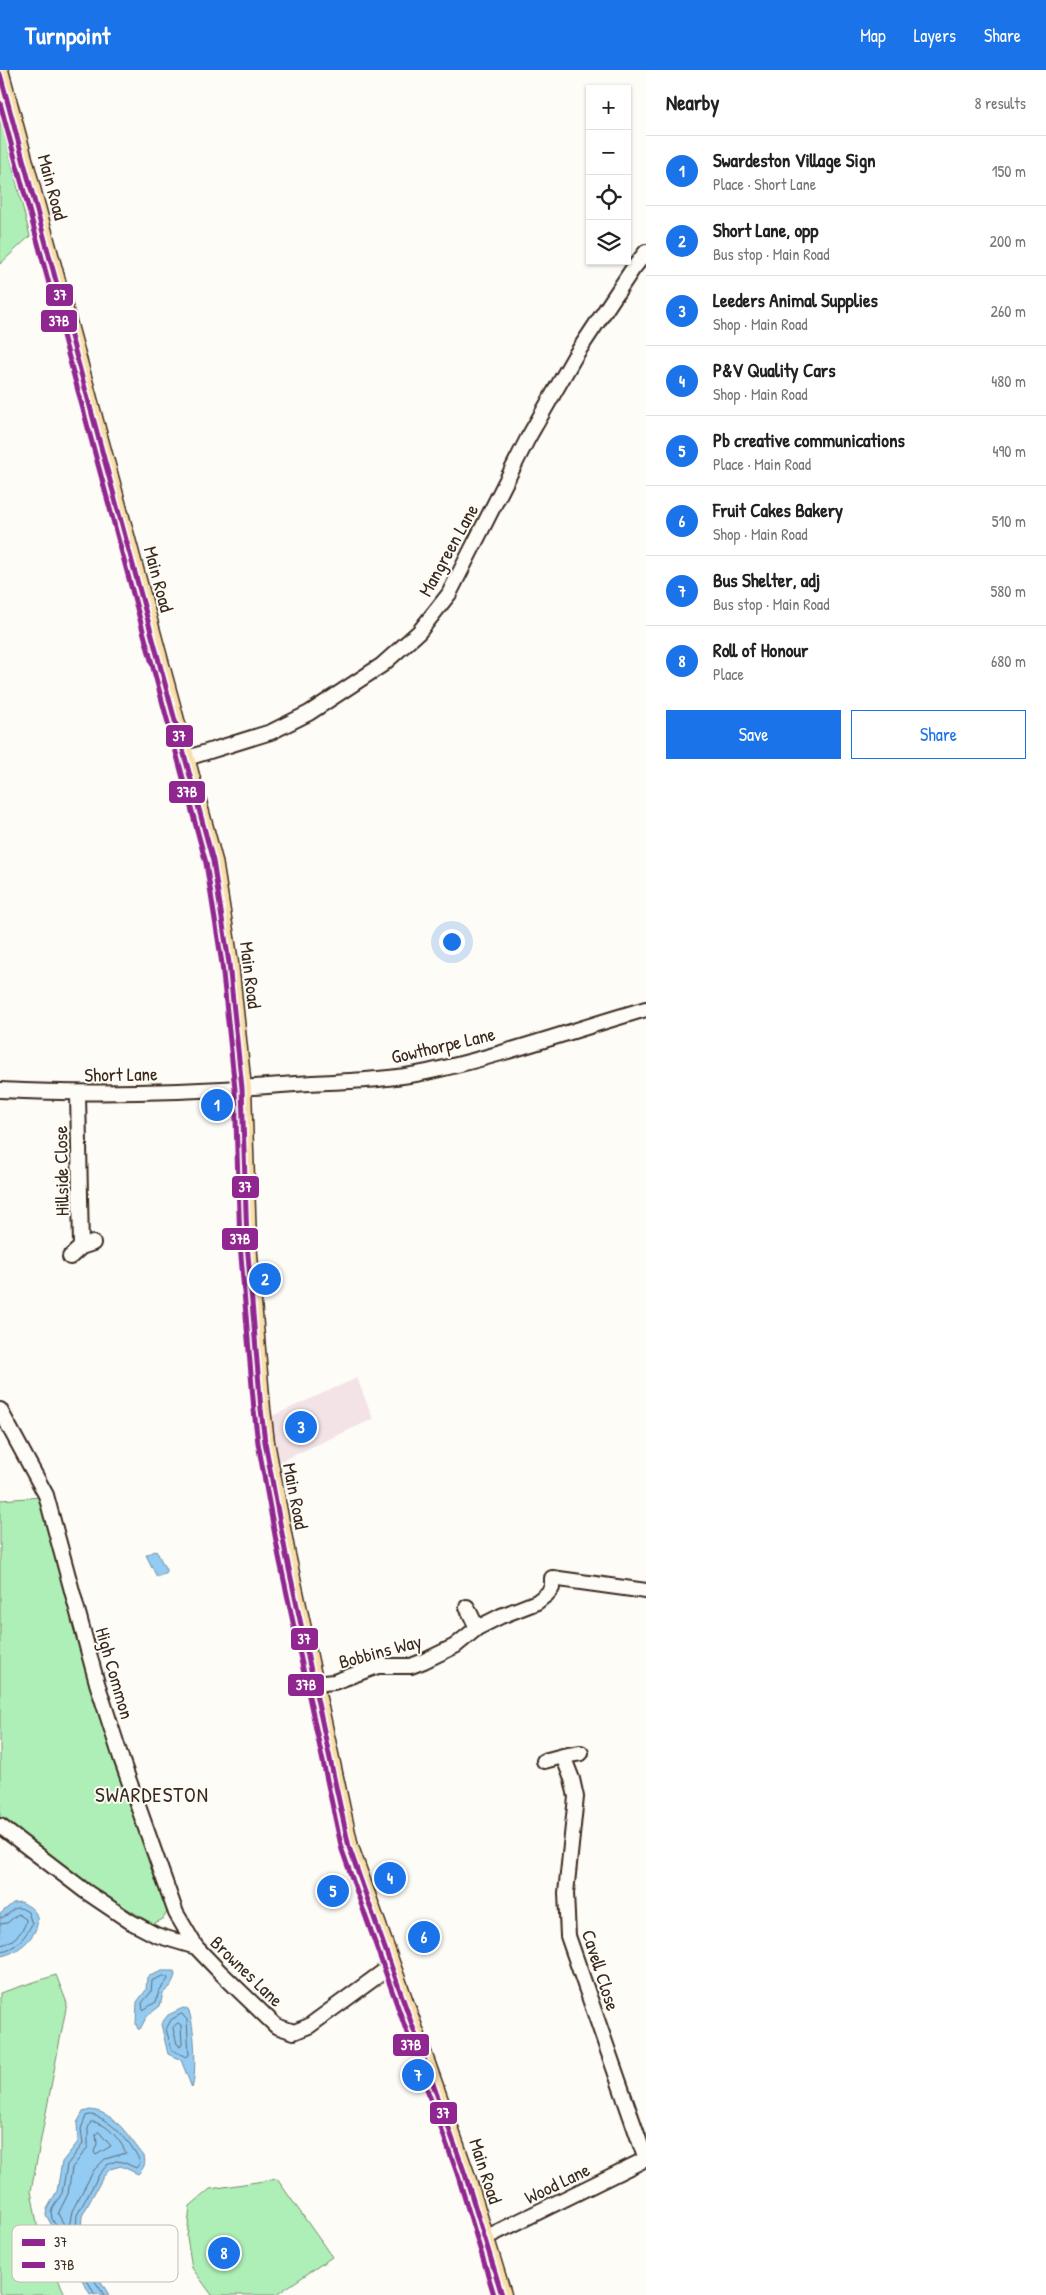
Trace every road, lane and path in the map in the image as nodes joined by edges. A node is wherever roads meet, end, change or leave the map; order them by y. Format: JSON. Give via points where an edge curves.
{"nodes":[{"id":1,"x":0,"y":74,"type":"edge"},
{"id":2,"x":646,"y":252,"type":"edge"},
{"id":3,"x":184,"y":759,"type":"junction"},
{"id":4,"x":646,"y":1009,"type":"edge"},
{"id":5,"x":242,"y":1088,"type":"junction"},
{"id":6,"x":0,"y":1090,"type":"edge"},
{"id":7,"x":78,"y":1094,"type":"junction"},
{"id":8,"x":70,"y":1257,"type":"dead end"},
{"id":9,"x":0,"y":1410,"type":"edge"},
{"id":10,"x":646,"y":1591,"type":"edge"},
{"id":11,"x":467,"y":1608,"type":"dead end"},
{"id":12,"x":477,"y":1628,"type":"junction"},
{"id":13,"x":313,"y":1684,"type":"junction"},
{"id":14,"x":581,"y":1753,"type":"dead end"},
{"id":15,"x":563,"y":1756,"type":"junction"},
{"id":16,"x":544,"y":1761,"type":"dead end"},
{"id":17,"x":0,"y":1826,"type":"edge"},
{"id":18,"x":196,"y":1947,"type":"junction"},
{"id":19,"x":391,"y":1966,"type":"junction"},
{"id":20,"x":646,"y":2160,"type":"edge"},
{"id":21,"x":484,"y":2238,"type":"junction"},
{"id":22,"x":502,"y":2295,"type":"edge"}],
"edges":[{"from":1,"to":3,"type":"main road","name":"Main Road"},
{"from":2,"to":3,"type":"street","name":"Mangreen Lane","via":[[575,356],[528,438],[449,594],[419,632],[382,665],[309,713],[271,732]]},
{"from":3,"to":5,"type":"main road","name":"Main Road","via":[[213,861],[229,963]]},
{"from":4,"to":5,"type":"street","name":"Gowthorpe Lane","via":[[425,1072]]},
{"from":5,"to":7,"type":"street","name":"Short Lane"},
{"from":5,"to":13,"type":"main road","name":"Main Road","via":[[247,1243],[264,1434]]},
{"from":6,"to":7,"type":"street","name":"Short Lane"},
{"from":7,"to":8,"type":"street","name":"Hillside Close","via":[[87,1245]]},
{"from":9,"to":18,"type":"street","name":"High Common","via":[[46,1495],[97,1683],[122,1761],[176,1913]]},
{"from":10,"to":12,"type":"street","name":"Bobbins Way","via":[[552,1578],[552,1588],[536,1602]]},
{"from":11,"to":12,"type":"street"},
{"from":12,"to":13,"type":"street","name":"Bobbins Way","via":[[455,1646],[411,1666],[378,1666],[334,1682]]},
{"from":13,"to":19,"type":"main road","name":"Main Road","via":[[348,1848]]},
{"from":14,"to":15,"type":"street"},
{"from":15,"to":16,"type":"street"},
{"from":15,"to":20,"type":"street","name":"Cavell Close","via":[[576,1797],[566,1893],[568,1936]]},
{"from":17,"to":18,"type":"street","name":"Brownes Lane","via":[[130,1922]]},
{"from":18,"to":19,"type":"street","name":"Brownes Lane","via":[[276,2026],[294,2032],[309,2026]]},
{"from":19,"to":21,"type":"main road","name":"Main Road","via":[[451,2131]]},
{"from":20,"to":21,"type":"street","name":"Wood Lane"},
{"from":21,"to":22,"type":"main road","name":"Main Road"}]}
